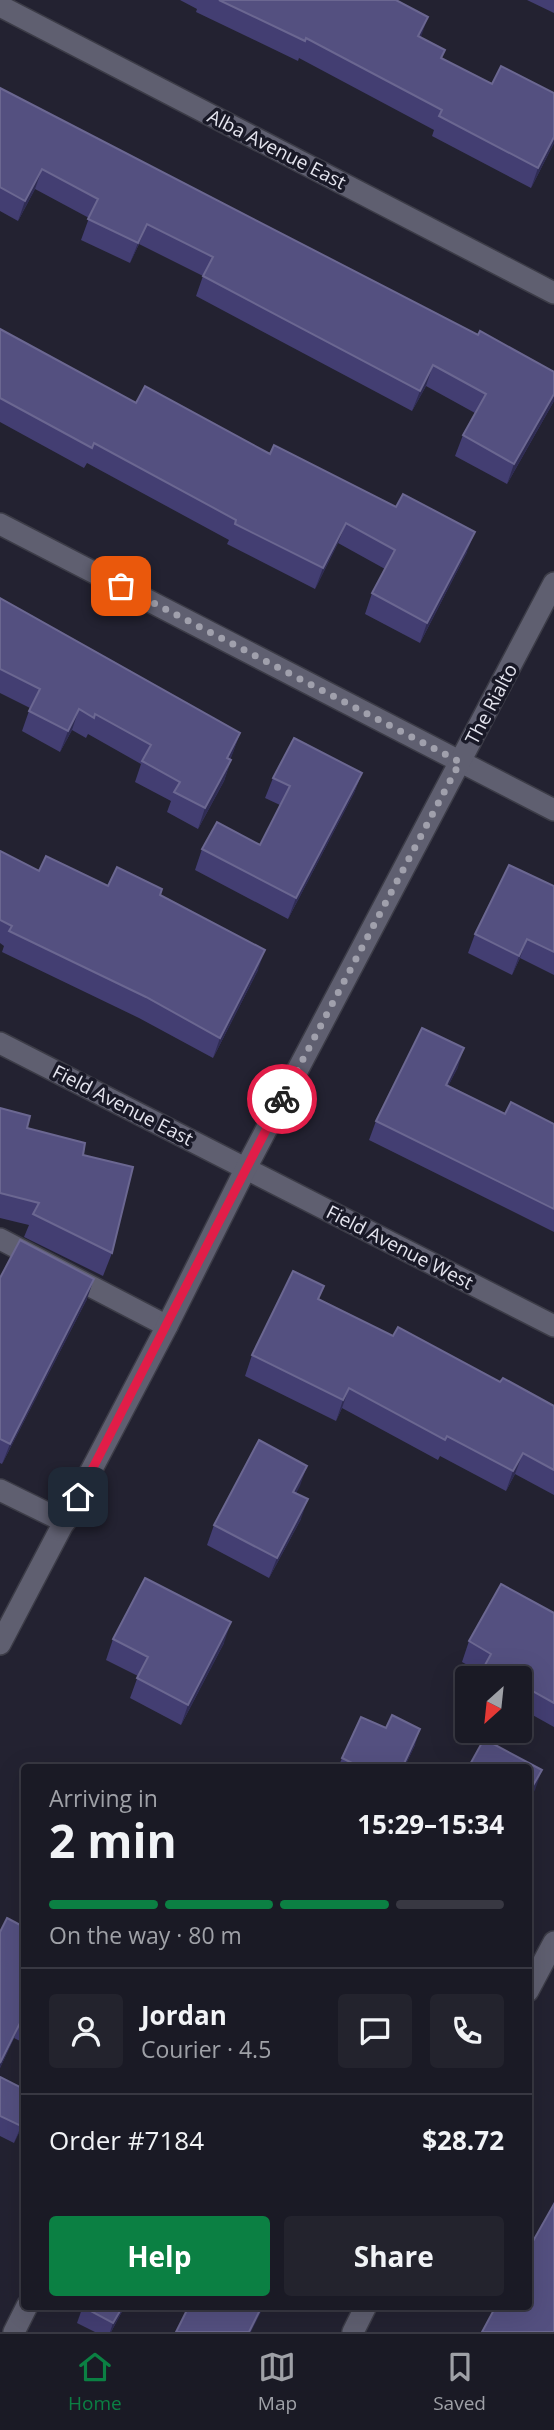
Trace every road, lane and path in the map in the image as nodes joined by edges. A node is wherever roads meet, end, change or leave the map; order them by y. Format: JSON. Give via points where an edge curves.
{"nodes":[{"id":1,"x":0,"y":6,"type":"edge"},
{"id":2,"x":554,"y":293,"type":"edge"},
{"id":3,"x":0,"y":524,"type":"edge"},
{"id":4,"x":554,"y":583,"type":"edge"},
{"id":5,"x":460,"y":762,"type":"junction"},
{"id":6,"x":554,"y":810,"type":"edge"},
{"id":7,"x":0,"y":1042,"type":"edge"},
{"id":8,"x":246,"y":1168,"type":"junction"},
{"id":9,"x":0,"y":1239,"type":"edge"},
{"id":10,"x":167,"y":1326,"type":"junction"},
{"id":11,"x":554,"y":1326,"type":"edge"},
{"id":12,"x":0,"y":1490,"type":"edge"},
{"id":13,"x":65,"y":1522,"type":"junction"},
{"id":14,"x":0,"y":1644,"type":"edge"},
{"id":15,"x":554,"y":1942,"type":"edge"},
{"id":16,"x":537,"y":1978,"type":"edge"},
{"id":17,"x":25,"y":2310,"type":"edge"},
{"id":18,"x":364,"y":2310,"type":"edge"},
{"id":19,"x":14,"y":2332,"type":"edge"},
{"id":20,"x":353,"y":2332,"type":"edge"}],
"edges":[{"from":1,"to":2,"type":"street","name":"Alba Avenue East"},
{"from":3,"to":5,"type":"street"},
{"from":4,"to":5,"type":"street","name":"The Rialto"},
{"from":5,"to":6,"type":"street"},
{"from":5,"to":8,"type":"street","name":"The Rialto"},
{"from":7,"to":8,"type":"street","name":"Field Avenue East"},
{"from":8,"to":10,"type":"street","name":"The Rialto"},
{"from":8,"to":11,"type":"street","name":"Field Avenue West"},
{"from":9,"to":10,"type":"street"},
{"from":10,"to":13,"type":"street","name":"The Rialto"},
{"from":12,"to":13,"type":"street"},
{"from":13,"to":14,"type":"street","name":"The Rialto"},
{"from":15,"to":16,"type":"street"},
{"from":17,"to":19,"type":"street"},
{"from":18,"to":20,"type":"street"}]}
